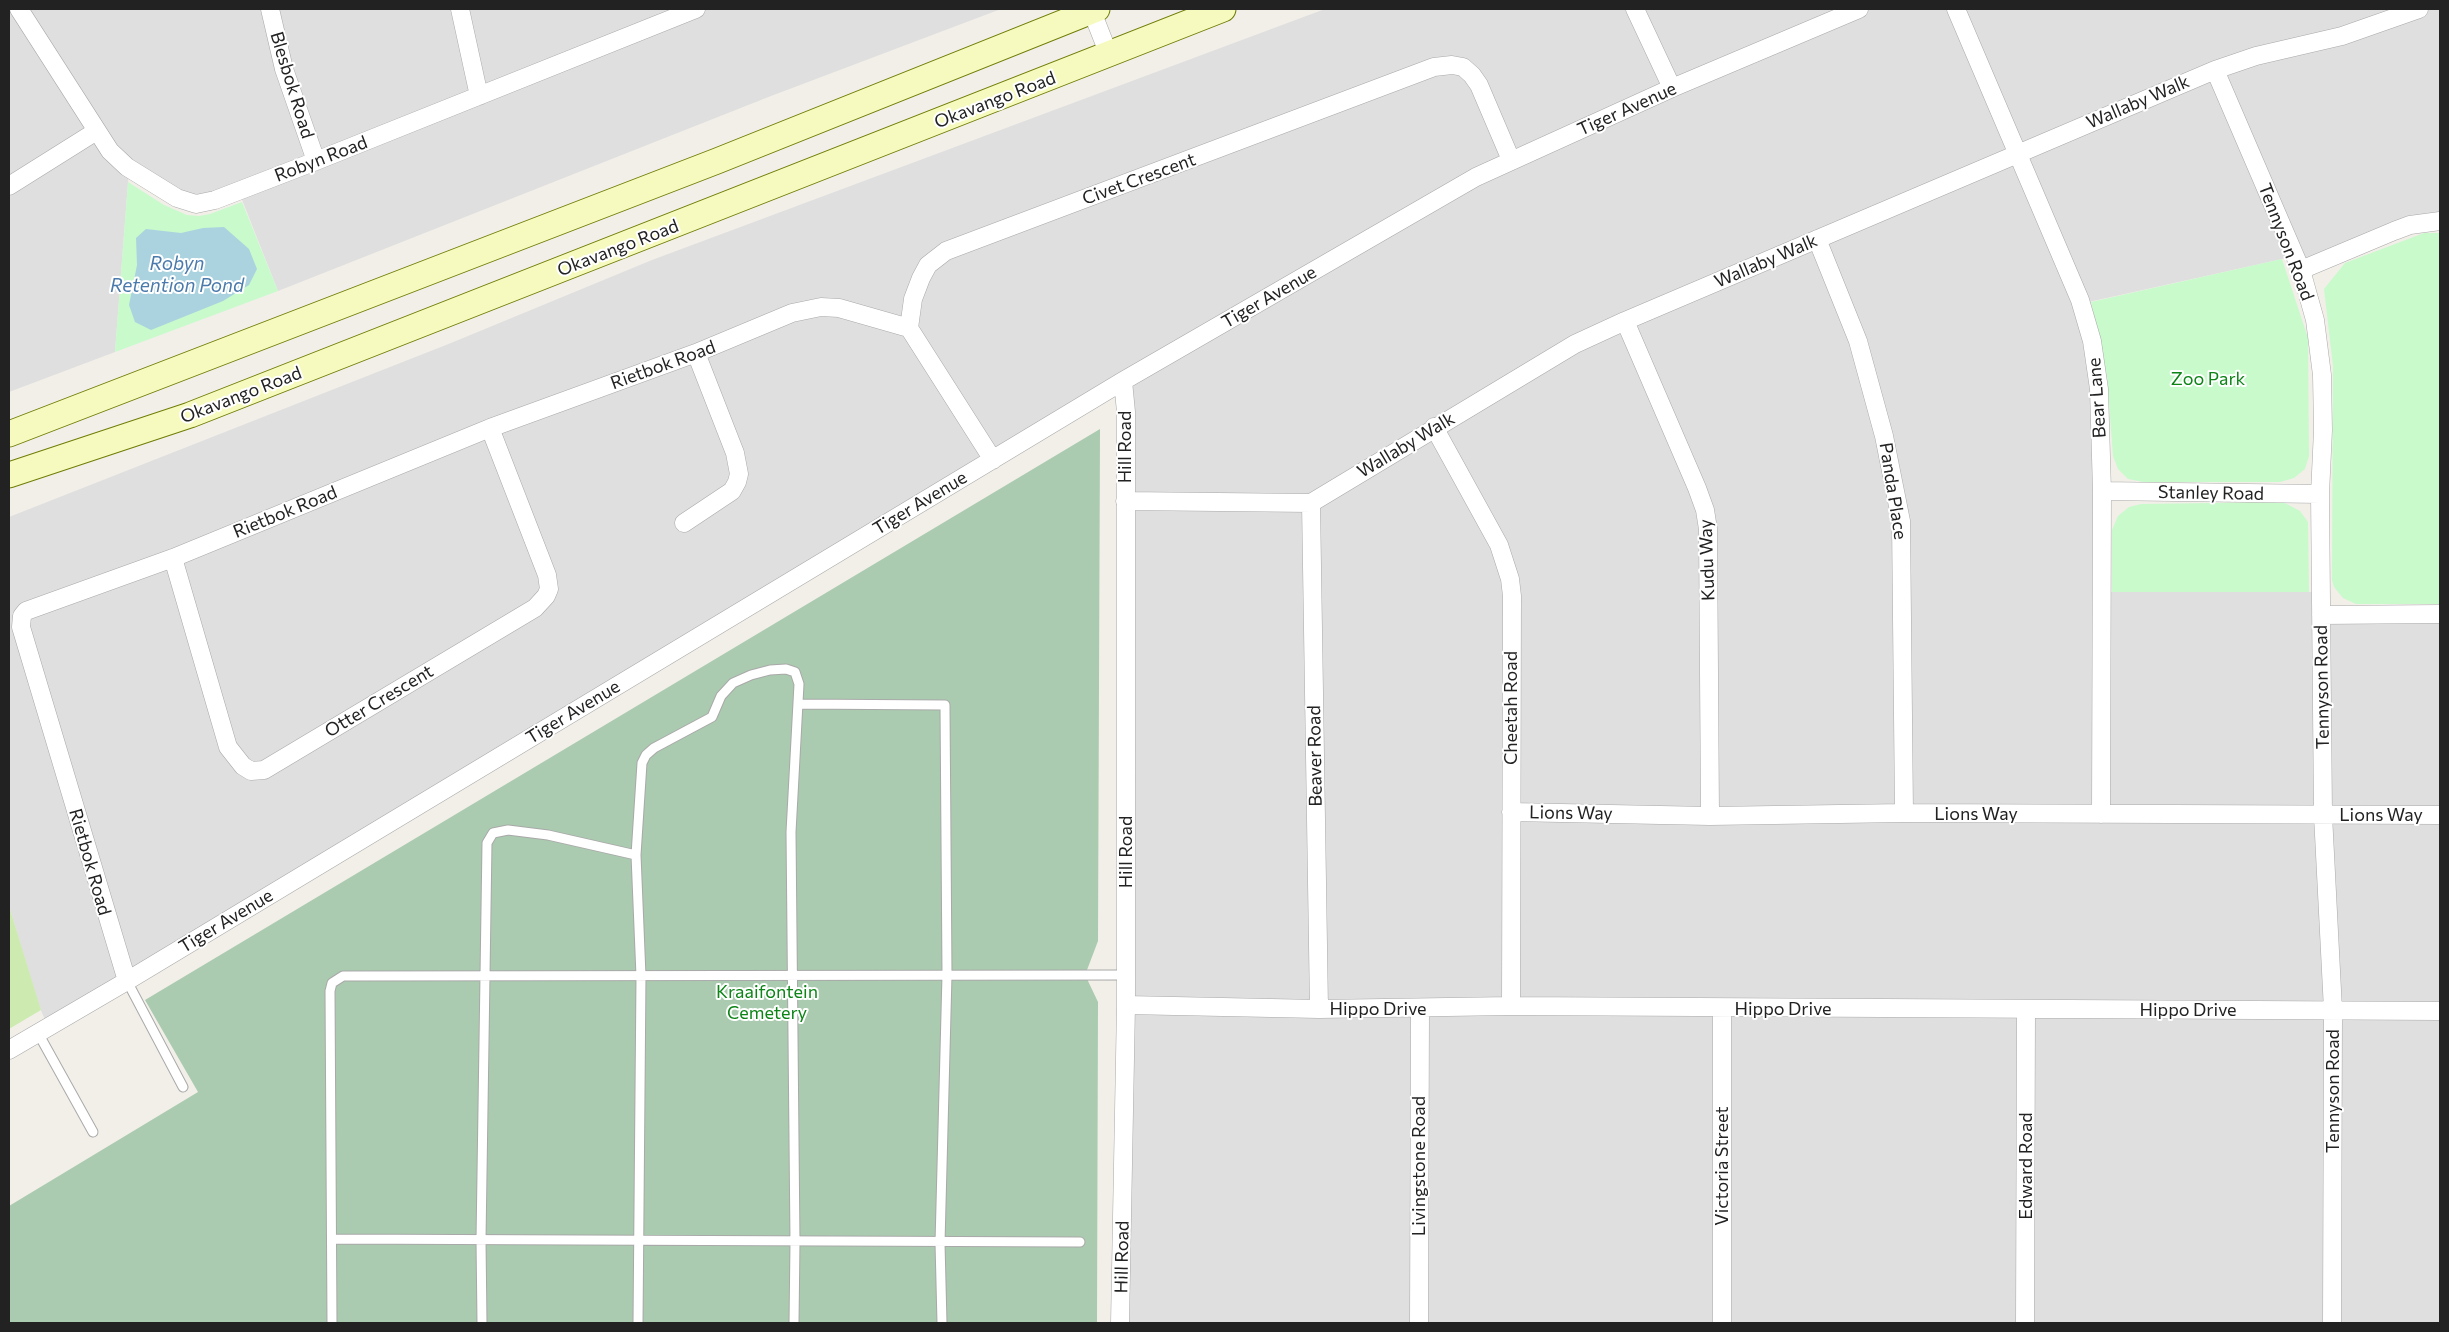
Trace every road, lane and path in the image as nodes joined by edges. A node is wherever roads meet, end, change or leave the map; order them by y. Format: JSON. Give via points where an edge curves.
{"nodes":[{"id":1,"x":19,"y":9,"type":"edge"},
{"id":2,"x":270,"y":9,"type":"edge"},
{"id":3,"x":460,"y":9,"type":"edge"},
{"id":4,"x":696,"y":9,"type":"edge"},
{"id":5,"x":1093,"y":9,"type":"edge"},
{"id":6,"x":1223,"y":9,"type":"edge"},
{"id":7,"x":1635,"y":9,"type":"edge"},
{"id":8,"x":1859,"y":9,"type":"edge"},
{"id":9,"x":1956,"y":9,"type":"edge"},
{"id":10,"x":2419,"y":9,"type":"edge"},
{"id":11,"x":1110,"y":55,"type":"junction"},
{"id":12,"x":2216,"y":70,"type":"junction"},
{"id":13,"x":1672,"y":88,"type":"junction"},
{"id":14,"x":479,"y":96,"type":"junction"},
{"id":15,"x":95,"y":132,"type":"junction"},
{"id":16,"x":2018,"y":152,"type":"junction"},
{"id":17,"x":1511,"y":160,"type":"junction"},
{"id":18,"x":316,"y":161,"type":"junction"},
{"id":19,"x":9,"y":186,"type":"edge"},
{"id":20,"x":2440,"y":221,"type":"edge"},
{"id":21,"x":1817,"y":239,"type":"junction"},
{"id":22,"x":2301,"y":270,"type":"junction"},
{"id":23,"x":1625,"y":321,"type":"junction"},
{"id":24,"x":909,"y":328,"type":"junction"},
{"id":25,"x":696,"y":354,"type":"junction"},
{"id":26,"x":1123,"y":381,"type":"junction"},
{"id":27,"x":1434,"y":427,"type":"junction"},
{"id":28,"x":490,"y":428,"type":"junction"},
{"id":29,"x":9,"y":434,"type":"edge"},
{"id":30,"x":993,"y":460,"type":"junction"},
{"id":31,"x":9,"y":475,"type":"edge"},
{"id":32,"x":2102,"y":491,"type":"junction"},
{"id":33,"x":2320,"y":494,"type":"junction"},
{"id":34,"x":1125,"y":500,"type":"junction"},
{"id":35,"x":1311,"y":502,"type":"junction"},
{"id":36,"x":684,"y":523,"type":"dead end"},
{"id":37,"x":173,"y":558,"type":"junction"},
{"id":38,"x":2440,"y":614,"type":"edge"},
{"id":39,"x":2321,"y":615,"type":"junction"},
{"id":40,"x":798,"y":704,"type":"junction"},
{"id":41,"x":1511,"y":812,"type":"junction"},
{"id":42,"x":1904,"y":814,"type":"junction"},
{"id":43,"x":2101,"y":814,"type":"junction"},
{"id":44,"x":2323,"y":814,"type":"junction"},
{"id":45,"x":2440,"y":815,"type":"edge"},
{"id":46,"x":1710,"y":816,"type":"junction"},
{"id":47,"x":636,"y":855,"type":"junction"},
{"id":48,"x":1126,"y":975,"type":"junction"},
{"id":49,"x":486,"y":976,"type":"junction"},
{"id":50,"x":641,"y":976,"type":"junction"},
{"id":51,"x":793,"y":976,"type":"junction"},
{"id":52,"x":946,"y":976,"type":"junction"},
{"id":53,"x":126,"y":981,"type":"junction"},
{"id":54,"x":1126,"y":1005,"type":"junction"},
{"id":55,"x":1511,"y":1006,"type":"junction"},
{"id":56,"x":1318,"y":1009,"type":"junction"},
{"id":57,"x":1420,"y":1009,"type":"junction"},
{"id":58,"x":1722,"y":1009,"type":"junction"},
{"id":59,"x":2026,"y":1009,"type":"junction"},
{"id":60,"x":2333,"y":1010,"type":"junction"},
{"id":61,"x":2440,"y":1010,"type":"edge"},
{"id":62,"x":38,"y":1033,"type":"junction"},
{"id":63,"x":9,"y":1050,"type":"edge"},
{"id":64,"x":183,"y":1087,"type":"dead end"},
{"id":65,"x":93,"y":1132,"type":"dead end"},
{"id":66,"x":332,"y":1239,"type":"junction"},
{"id":67,"x":481,"y":1240,"type":"junction"},
{"id":68,"x":638,"y":1241,"type":"junction"},
{"id":69,"x":795,"y":1242,"type":"junction"},
{"id":70,"x":1080,"y":1242,"type":"dead end"},
{"id":71,"x":940,"y":1243,"type":"junction"},
{"id":72,"x":332,"y":1323,"type":"edge"},
{"id":73,"x":482,"y":1323,"type":"edge"},
{"id":74,"x":638,"y":1323,"type":"edge"},
{"id":75,"x":794,"y":1323,"type":"edge"},
{"id":76,"x":942,"y":1323,"type":"edge"},
{"id":77,"x":1120,"y":1323,"type":"edge"},
{"id":78,"x":1418,"y":1323,"type":"edge"},
{"id":79,"x":1722,"y":1323,"type":"edge"},
{"id":80,"x":2026,"y":1323,"type":"edge"},
{"id":81,"x":2332,"y":1323,"type":"edge"}],
"edges":[{"from":1,"to":15,"type":"street","name":"Robyn Road"},
{"from":2,"to":18,"type":"street","name":"Blesbok Road","via":[[284,69]]},
{"from":3,"to":14,"type":"street"},
{"from":4,"to":14,"type":"street","name":"Robyn Road"},
{"from":5,"to":11,"type":"street"},
{"from":5,"to":29,"type":"main road","via":[[717,161]]},
{"from":6,"to":11,"type":"main road","name":"Okavango Road"},
{"from":7,"to":13,"type":"street"},
{"from":8,"to":13,"type":"street","name":"Tiger Avenue"},
{"from":9,"to":16,"type":"street","name":"Bear Lane"},
{"from":10,"to":12,"type":"street","name":"Wallaby Walk","via":[[2342,36],[2256,56]]},
{"from":11,"to":31,"type":"main road","name":"Okavango Road","via":[[190,415]]},
{"from":12,"to":16,"type":"street","name":"Wallaby Walk"},
{"from":12,"to":22,"type":"street","name":"Tennyson Road"},
{"from":13,"to":17,"type":"street","name":"Tiger Avenue"},
{"from":14,"to":18,"type":"street","name":"Robyn Road"},
{"from":15,"to":18,"type":"street","name":"Robyn Road","via":[[127,167],[177,198],[196,204],[215,200]]},
{"from":15,"to":19,"type":"street"},
{"from":16,"to":21,"type":"street","name":"Wallaby Walk"},
{"from":16,"to":32,"type":"street","name":"Bear Lane","via":[[2080,300],[2092,341],[2099,389]]},
{"from":17,"to":24,"type":"street","name":"Civet Crescent","via":[[1479,84],[1472,75],[1463,67],[1434,67],[946,251],[928,266],[921,278]]},
{"from":17,"to":26,"type":"street","name":"Tiger Avenue","via":[[1476,177]]},
{"from":20,"to":22,"type":"street","via":[[2410,225]]},
{"from":21,"to":23,"type":"street","name":"Wallaby Walk"},
{"from":21,"to":42,"type":"street","name":"Panda Place","via":[[1858,341],[1884,436],[1901,521]]},
{"from":22,"to":33,"type":"street","name":"Tennyson Road","via":[[2315,320],[2322,374]]},
{"from":23,"to":27,"type":"street","name":"Wallaby Walk","via":[[1575,344]]},
{"from":23,"to":46,"type":"street","name":"Kudu Way","via":[[1705,510],[1708,528]]},
{"from":24,"to":25,"type":"street","name":"Rietbok Road","via":[[839,308],[821,307],[792,313]]},
{"from":24,"to":30,"type":"street"},
{"from":25,"to":28,"type":"street","name":"Rietbok Road"},
{"from":25,"to":36,"type":"street","via":[[735,453],[739,474],[732,491]]},
{"from":26,"to":30,"type":"street","name":"Tiger Avenue"},
{"from":26,"to":34,"type":"street","name":"Hill Road"},
{"from":27,"to":35,"type":"street","name":"Wallaby Walk"},
{"from":27,"to":41,"type":"street","name":"Cheetah Road","via":[[1499,545],[1510,579]]},
{"from":28,"to":37,"type":"street","name":"Rietbok Road"},
{"from":28,"to":37,"type":"street","name":"Otter Crescent","via":[[546,575],[549,589],[546,596],[535,608],[264,770],[251,771],[243,766],[228,747]]},
{"from":30,"to":53,"type":"street","name":"Tiger Avenue"},
{"from":32,"to":33,"type":"street","name":"Stanley Road"},
{"from":32,"to":43,"type":"street","name":"Bear Lane"},
{"from":33,"to":39,"type":"street","name":"Tennyson Road"},
{"from":34,"to":35,"type":"street"},
{"from":34,"to":48,"type":"street","name":"Hill Road"},
{"from":35,"to":56,"type":"street","name":"Beaver Road"},
{"from":37,"to":53,"type":"street","name":"Rietbok Road","via":[[33,607],[24,614],[21,627]]},
{"from":38,"to":39,"type":"street"},
{"from":39,"to":44,"type":"street","name":"Tennyson Road"},
{"from":40,"to":47,"type":"lane","via":[[799,679],[795,672],[770,670],[751,675],[728,688],[712,717],[646,755],[642,763]]},
{"from":40,"to":51,"type":"lane","via":[[791,832]]},
{"from":40,"to":52,"type":"lane","via":[[945,705]]},
{"from":41,"to":46,"type":"street","name":"Lions Way"},
{"from":41,"to":55,"type":"street","name":"Cheetah Road"},
{"from":42,"to":43,"type":"street","name":"Lions Way"},
{"from":42,"to":46,"type":"street","name":"Lions Way"},
{"from":43,"to":44,"type":"street","name":"Lions Way"},
{"from":44,"to":45,"type":"street","name":"Lions Way"},
{"from":44,"to":60,"type":"street","name":"Tennyson Road"},
{"from":47,"to":49,"type":"lane","via":[[548,835],[508,830],[493,833],[487,843]]},
{"from":47,"to":50,"type":"lane"},
{"from":48,"to":52,"type":"lane"},
{"from":48,"to":54,"type":"street","name":"Hill Road"},
{"from":49,"to":50,"type":"lane"},
{"from":49,"to":66,"type":"lane","via":[[343,976],[332,983]]},
{"from":49,"to":67,"type":"lane"},
{"from":50,"to":51,"type":"lane"},
{"from":50,"to":68,"type":"lane"},
{"from":51,"to":52,"type":"lane"},
{"from":51,"to":69,"type":"lane"},
{"from":52,"to":71,"type":"lane"},
{"from":53,"to":62,"type":"street","name":"Tiger Avenue"},
{"from":53,"to":64,"type":"lane"},
{"from":54,"to":56,"type":"street","name":"Hippo Drive"},
{"from":54,"to":77,"type":"street","name":"Hill Road"},
{"from":55,"to":57,"type":"street","name":"Hippo Drive"},
{"from":55,"to":58,"type":"street","name":"Hippo Drive"},
{"from":56,"to":57,"type":"street","name":"Hippo Drive"},
{"from":57,"to":78,"type":"street","name":"Livingstone Road"},
{"from":58,"to":59,"type":"street","name":"Hippo Drive"},
{"from":58,"to":79,"type":"street","name":"Victoria Street"},
{"from":59,"to":60,"type":"street","name":"Hippo Drive"},
{"from":59,"to":80,"type":"street","name":"Edward Road"},
{"from":60,"to":61,"type":"street","name":"Hippo Drive"},
{"from":60,"to":81,"type":"street","name":"Tennyson Road"},
{"from":62,"to":63,"type":"street","name":"Tiger Avenue"},
{"from":62,"to":65,"type":"lane"},
{"from":66,"to":67,"type":"lane"},
{"from":66,"to":72,"type":"lane"},
{"from":67,"to":68,"type":"lane"},
{"from":67,"to":73,"type":"lane"},
{"from":68,"to":69,"type":"lane"},
{"from":68,"to":74,"type":"lane"},
{"from":69,"to":71,"type":"lane"},
{"from":69,"to":75,"type":"lane"},
{"from":70,"to":71,"type":"lane"},
{"from":71,"to":76,"type":"lane"}]}
